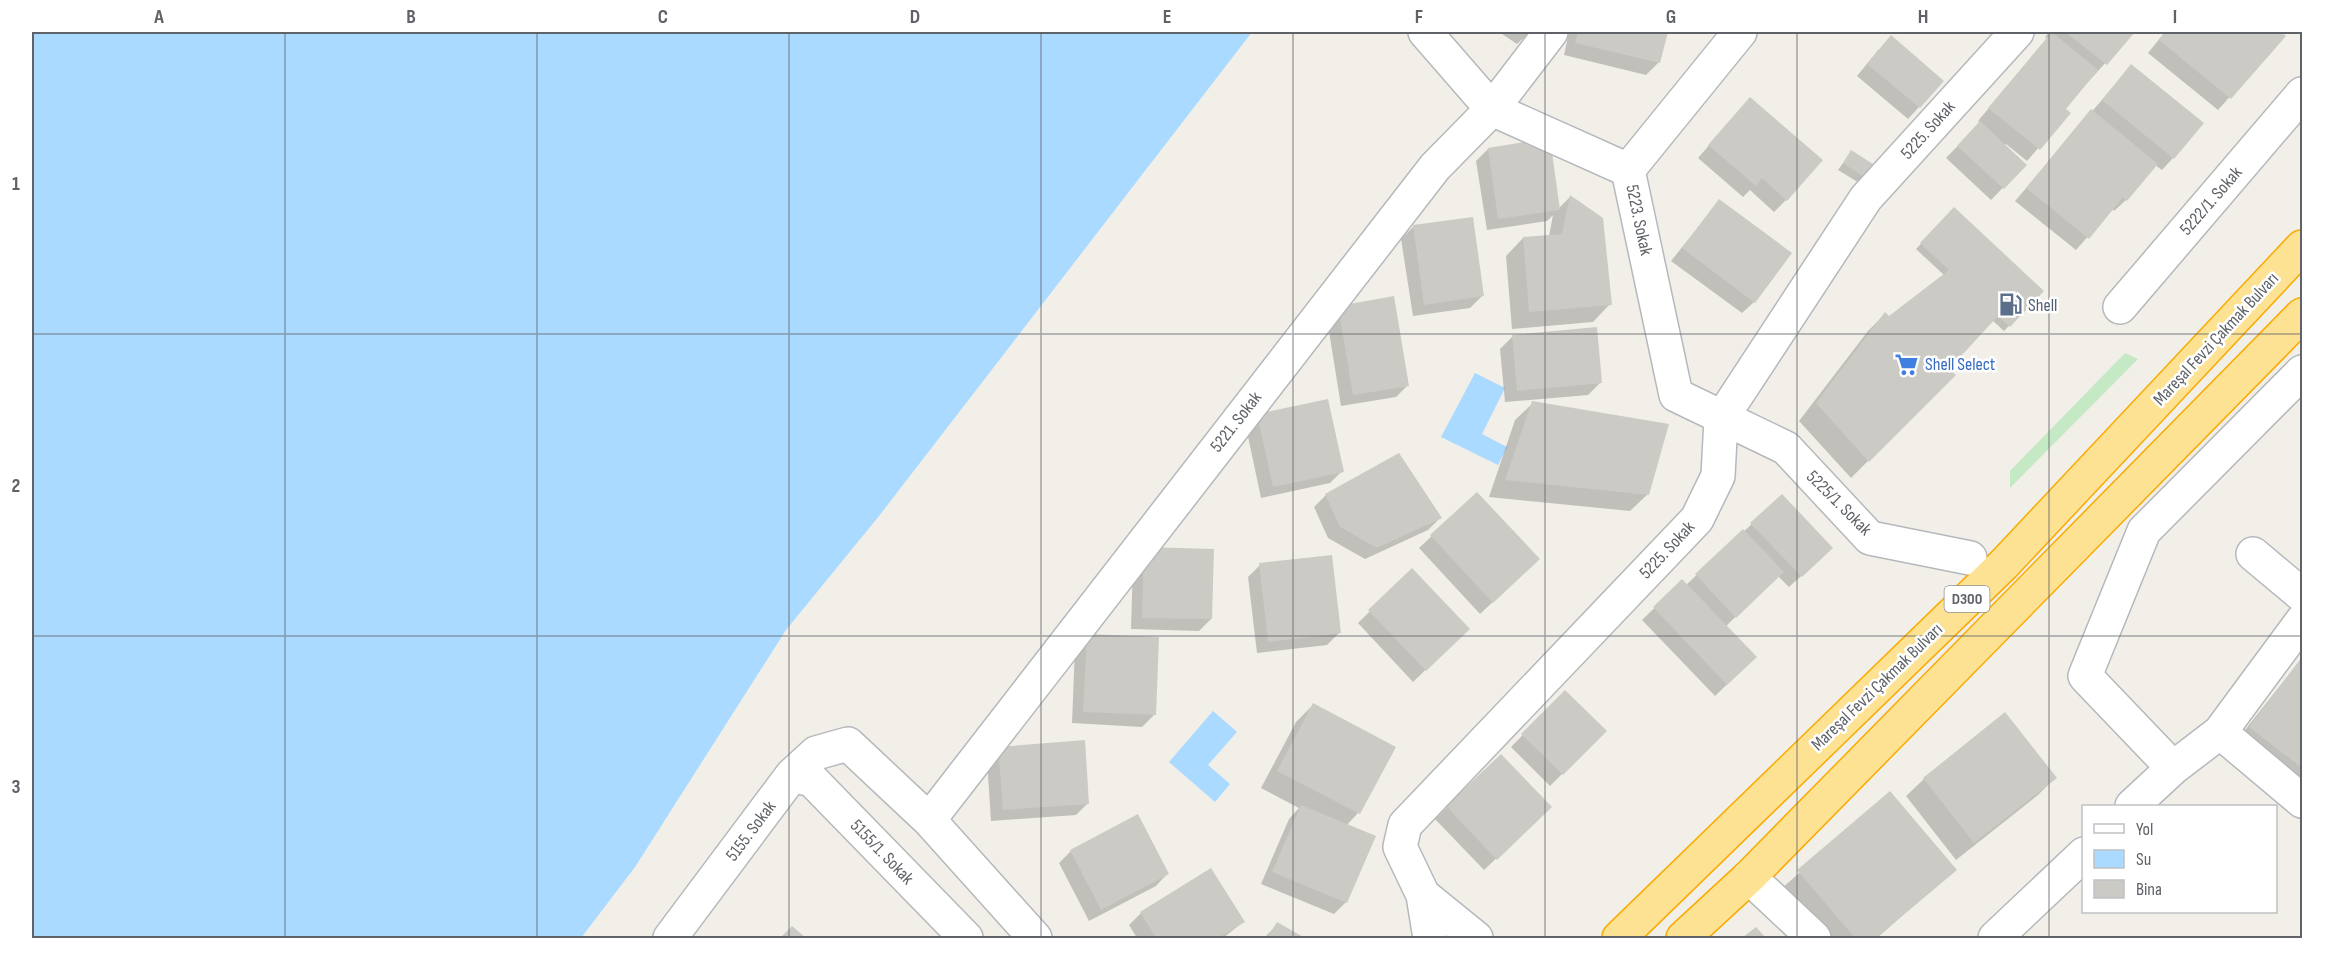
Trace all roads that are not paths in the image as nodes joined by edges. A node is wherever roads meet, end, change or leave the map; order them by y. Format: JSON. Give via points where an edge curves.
{"nodes":[{"id":1,"x":1425,"y":32,"type":"edge"},
{"id":2,"x":1551,"y":32,"type":"edge"},
{"id":3,"x":1740,"y":32,"type":"edge"},
{"id":4,"x":2017,"y":32,"type":"edge"},
{"id":5,"x":2302,"y":94,"type":"edge"},
{"id":6,"x":1492,"y":108,"type":"junction"},
{"id":7,"x":1628,"y":170,"type":"junction"},
{"id":8,"x":2302,"y":247,"type":"edge"},
{"id":9,"x":2120,"y":307,"type":"dead end"},
{"id":10,"x":2302,"y":315,"type":"edge"},
{"id":11,"x":2302,"y":372,"type":"edge"},
{"id":12,"x":1721,"y":419,"type":"junction"},
{"id":13,"x":2216,"y":459,"type":"junction"},
{"id":14,"x":2160,"y":463,"type":"junction"},
{"id":15,"x":2253,"y":554,"type":"dead end"},
{"id":16,"x":1970,"y":558,"type":"dead end"},
{"id":17,"x":2302,"y":596,"type":"edge"},
{"id":18,"x":2302,"y":621,"type":"edge"},
{"id":19,"x":2220,"y":732,"type":"junction"},
{"id":20,"x":2173,"y":768,"type":"junction"},
{"id":21,"x":792,"y":775,"type":"junction"},
{"id":22,"x":2302,"y":801,"type":"edge"},
{"id":23,"x":2135,"y":805,"type":"edge"},
{"id":24,"x":929,"y":820,"type":"junction"},
{"id":25,"x":2082,"y":856,"type":"edge"},
{"id":26,"x":1749,"y":877,"type":"junction"},
{"id":27,"x":1424,"y":895,"type":"junction"},
{"id":28,"x":670,"y":939,"type":"edge"},
{"id":29,"x":966,"y":939,"type":"edge"},
{"id":30,"x":1035,"y":939,"type":"edge"},
{"id":31,"x":1430,"y":939,"type":"edge"},
{"id":32,"x":1476,"y":939,"type":"edge"},
{"id":33,"x":1619,"y":939,"type":"edge"},
{"id":34,"x":1683,"y":939,"type":"edge"},
{"id":35,"x":1814,"y":939,"type":"edge"},
{"id":36,"x":1995,"y":939,"type":"edge"}],
"edges":[{"from":1,"to":6,"type":"street"},
{"from":2,"to":6,"type":"street","name":"5221. Sokak"},
{"from":3,"to":7,"type":"street","name":"5223. Sokak"},
{"from":4,"to":12,"type":"street","name":"5225. Sokak","via":[[1866,198]]},
{"from":5,"to":9,"type":"street","name":"5222/1. Sokak"},
{"from":6,"to":7,"type":"street"},
{"from":6,"to":24,"type":"street","name":"5221. Sokak","via":[[1435,167]]},
{"from":7,"to":12,"type":"street","name":"5223. Sokak","via":[[1676,395]]},
{"from":8,"to":33,"type":"highway","name":"Mareşal Fevzi Çakmak Bulvarı","number":"D300","via":[[2004,564]]},
{"from":10,"to":14,"type":"highway","number":"D300"},
{"from":11,"to":13,"type":"street"},
{"from":12,"to":16,"type":"street","name":"5225/1. Sokak","via":[[1786,448],[1870,538]]},
{"from":12,"to":27,"type":"street","name":"5225. Sokak","via":[[1718,476],[1697,519],[1406,825],[1400,847]]},
{"from":13,"to":14,"type":"street"},
{"from":13,"to":20,"type":"street","via":[[2144,531],[2085,676]]},
{"from":14,"to":26,"type":"highway","number":"D300"},
{"from":15,"to":17,"type":"street"},
{"from":18,"to":19,"type":"street"},
{"from":19,"to":20,"type":"street"},
{"from":19,"to":22,"type":"street"},
{"from":20,"to":23,"type":"street"},
{"from":21,"to":24,"type":"street","name":"5155. Sokak","via":[[816,753],[848,744]]},
{"from":21,"to":28,"type":"street","name":"5155. Sokak"},
{"from":21,"to":29,"type":"street","name":"5155/1. Sokak","via":[[812,780]]},
{"from":24,"to":30,"type":"street"},
{"from":25,"to":36,"type":"street"},
{"from":26,"to":34,"type":"highway","number":"D300"},
{"from":26,"to":35,"type":"street"},
{"from":27,"to":31,"type":"street"},
{"from":27,"to":32,"type":"street"}]}
